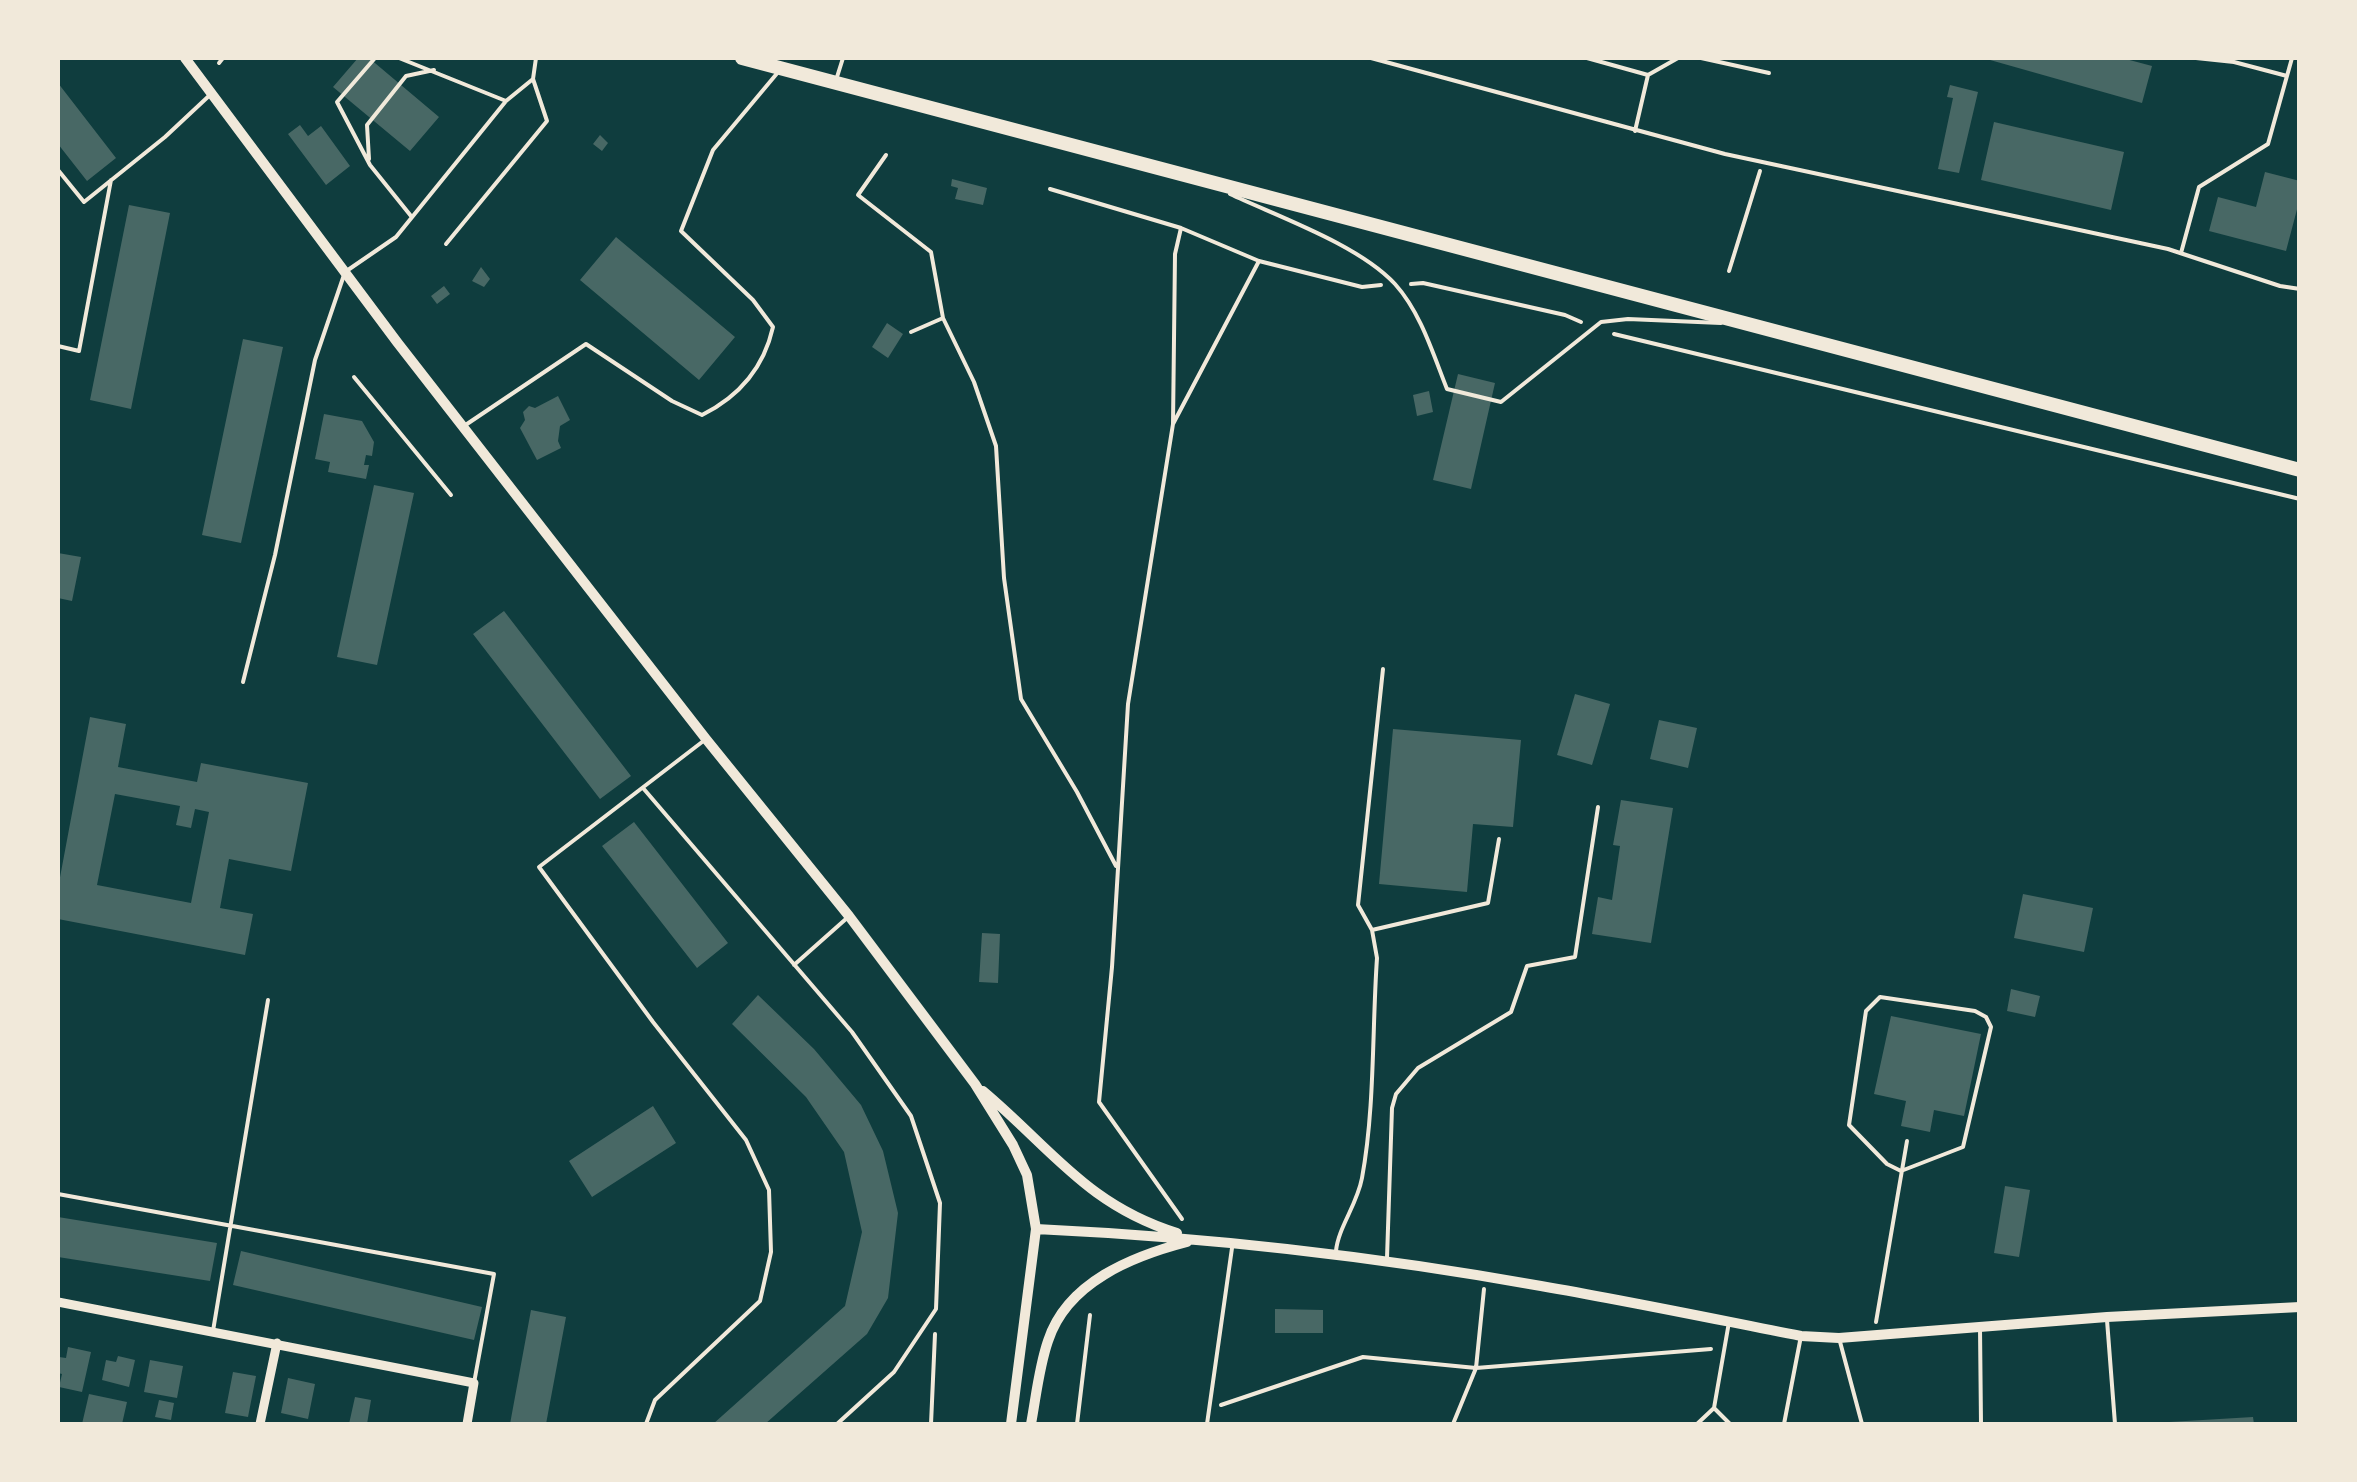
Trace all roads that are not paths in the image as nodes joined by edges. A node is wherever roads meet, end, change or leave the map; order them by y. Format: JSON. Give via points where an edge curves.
{"nodes":[{"id":1,"x":185,"y":58,"type":"edge"},
{"id":2,"x":374,"y":58,"type":"edge"},
{"id":3,"x":399,"y":58,"type":"edge"},
{"id":4,"x":536,"y":58,"type":"edge"},
{"id":5,"x":742,"y":58,"type":"edge"},
{"id":6,"x":842,"y":58,"type":"edge"},
{"id":7,"x":1371,"y":58,"type":"edge"},
{"id":8,"x":1587,"y":58,"type":"edge"},
{"id":9,"x":1678,"y":58,"type":"edge"},
{"id":10,"x":1701,"y":58,"type":"edge"},
{"id":11,"x":2196,"y":58,"type":"edge"},
{"id":12,"x":2292,"y":58,"type":"edge"},
{"id":13,"x":434,"y":70,"type":"junction"},
{"id":14,"x":780,"y":70,"type":"junction"},
{"id":15,"x":1769,"y":73,"type":"dead end"},
{"id":16,"x":1648,"y":75,"type":"junction"},
{"id":17,"x":2287,"y":76,"type":"junction"},
{"id":18,"x":534,"y":78,"type":"junction"},
{"id":19,"x":834,"y":84,"type":"junction"},
{"id":20,"x":211,"y":94,"type":"junction"},
{"id":21,"x":506,"y":102,"type":"junction"},
{"id":22,"x":1636,"y":131,"type":"junction"},
{"id":23,"x":370,"y":165,"type":"junction"},
{"id":24,"x":58,"y":170,"type":"edge"},
{"id":25,"x":1199,"y":178,"type":"junction"},
{"id":26,"x":112,"y":180,"type":"junction"},
{"id":27,"x":413,"y":218,"type":"junction"},
{"id":28,"x":446,"y":244,"type":"dead end"},
{"id":29,"x":2181,"y":254,"type":"junction"},
{"id":30,"x":345,"y":272,"type":"junction"},
{"id":31,"x":2300,"y":289,"type":"edge"},
{"id":32,"x":1750,"y":325,"type":"junction"},
{"id":33,"x":58,"y":346,"type":"edge"},
{"id":34,"x":464,"y":426,"type":"junction"},
{"id":35,"x":2300,"y":470,"type":"edge"},
{"id":36,"x":1383,"y":669,"type":"dead end"},
{"id":37,"x":243,"y":682,"type":"dead end"},
{"id":38,"x":706,"y":739,"type":"junction"},
{"id":39,"x":643,"y":788,"type":"junction"},
{"id":40,"x":1598,"y":807,"type":"dead end"},
{"id":41,"x":1499,"y":839,"type":"dead end"},
{"id":42,"x":849,"y":916,"type":"junction"},
{"id":43,"x":1372,"y":930,"type":"junction"},
{"id":44,"x":794,"y":965,"type":"junction"},
{"id":45,"x":268,"y":1000,"type":"dead end"},
{"id":46,"x":975,"y":1084,"type":"junction"},
{"id":47,"x":58,"y":1194,"type":"edge"},
{"id":48,"x":231,"y":1224,"type":"junction"},
{"id":49,"x":1036,"y":1229,"type":"junction"},
{"id":50,"x":1196,"y":1239,"type":"junction"},
{"id":51,"x":1233,"y":1243,"type":"junction"},
{"id":52,"x":1335,"y":1256,"type":"junction"},
{"id":53,"x":1386,"y":1262,"type":"junction"},
{"id":54,"x":58,"y":1302,"type":"edge"},
{"id":55,"x":2300,"y":1307,"type":"edge"},
{"id":56,"x":2107,"y":1317,"type":"junction"},
{"id":57,"x":1729,"y":1322,"type":"junction"},
{"id":58,"x":1980,"y":1328,"type":"junction"},
{"id":59,"x":214,"y":1331,"type":"junction"},
{"id":60,"x":1802,"y":1336,"type":"junction"},
{"id":61,"x":1839,"y":1338,"type":"junction"},
{"id":62,"x":276,"y":1343,"type":"junction"},
{"id":63,"x":474,"y":1383,"type":"junction"},
{"id":64,"x":1714,"y":1408,"type":"junction"},
{"id":65,"x":260,"y":1424,"type":"edge"},
{"id":66,"x":467,"y":1424,"type":"edge"},
{"id":67,"x":646,"y":1424,"type":"edge"},
{"id":68,"x":837,"y":1424,"type":"edge"},
{"id":69,"x":1011,"y":1424,"type":"edge"},
{"id":70,"x":1031,"y":1424,"type":"edge"},
{"id":71,"x":1207,"y":1424,"type":"edge"},
{"id":72,"x":1697,"y":1424,"type":"edge"},
{"id":73,"x":1728,"y":1424,"type":"edge"},
{"id":74,"x":1784,"y":1424,"type":"edge"},
{"id":75,"x":1862,"y":1424,"type":"edge"},
{"id":76,"x":1981,"y":1424,"type":"edge"},
{"id":77,"x":2115,"y":1424,"type":"edge"}],
"edges":[{"from":1,"to":20,"type":"street"},
{"from":2,"to":23,"type":"lane","via":[[337,102]]},
{"from":3,"to":13,"type":"lane"},
{"from":4,"to":18,"type":"lane"},
{"from":5,"to":14,"type":"main road"},
{"from":6,"to":19,"type":"lane"},
{"from":7,"to":22,"type":"lane"},
{"from":8,"to":16,"type":"lane"},
{"from":9,"to":16,"type":"lane"},
{"from":10,"to":15,"type":"lane"},
{"from":11,"to":17,"type":"lane"},
{"from":12,"to":17,"type":"lane"},
{"from":13,"to":21,"type":"lane"},
{"from":13,"to":23,"type":"lane","via":[[406,76],[367,125]]},
{"from":14,"to":19,"type":"main road"},
{"from":14,"to":34,"type":"lane","via":[[713,150],[681,231],[774,326],[766,354],[729,402],[702,415],[586,344]]},
{"from":16,"to":22,"type":"lane"},
{"from":17,"to":29,"type":"lane","via":[[2268,144],[2198,187]]},
{"from":18,"to":21,"type":"lane"},
{"from":18,"to":28,"type":"lane","via":[[547,121]]},
{"from":19,"to":25,"type":"main road"},
{"from":20,"to":26,"type":"lane"},
{"from":20,"to":30,"type":"street"},
{"from":21,"to":27,"type":"lane"},
{"from":22,"to":29,"type":"lane"},
{"from":23,"to":27,"type":"lane"},
{"from":24,"to":26,"type":"lane","via":[[84,202]]},
{"from":25,"to":32,"type":"main road"},
{"from":25,"to":32,"type":"lane","via":[[1362,258],[1395,284],[1418,317],[1447,389],[1500,402],[1601,322]]},
{"from":26,"to":33,"type":"lane","via":[[79,351]]},
{"from":27,"to":30,"type":"lane"},
{"from":29,"to":31,"type":"lane"},
{"from":30,"to":34,"type":"street"},
{"from":30,"to":37,"type":"lane","via":[[315,360]]},
{"from":32,"to":35,"type":"main road"},
{"from":34,"to":38,"type":"street"},
{"from":36,"to":43,"type":"lane","via":[[1358,904]]},
{"from":38,"to":39,"type":"lane"},
{"from":38,"to":42,"type":"street"},
{"from":39,"to":44,"type":"lane"},
{"from":39,"to":67,"type":"lane","via":[[539,867],[746,1140],[768,1190],[771,1252],[760,1301],[656,1400]]},
{"from":40,"to":53,"type":"lane","via":[[1575,957],[1527,966],[1511,1012],[1418,1068],[1396,1094]]},
{"from":41,"to":43,"type":"lane","via":[[1488,903]]},
{"from":42,"to":44,"type":"lane"},
{"from":42,"to":46,"type":"street"},
{"from":43,"to":52,"type":"lane","via":[[1366,1147]]},
{"from":44,"to":68,"type":"lane","via":[[911,1116],[940,1202],[936,1309],[894,1372]]},
{"from":45,"to":48,"type":"lane"},
{"from":46,"to":49,"type":"street","via":[[1027,1175]]},
{"from":46,"to":50,"type":"street","via":[[1082,1185],[1152,1226]]},
{"from":47,"to":48,"type":"lane"},
{"from":48,"to":59,"type":"lane"},
{"from":48,"to":63,"type":"lane","via":[[494,1274]]},
{"from":49,"to":50,"type":"street"},
{"from":49,"to":69,"type":"street"},
{"from":50,"to":51,"type":"street"},
{"from":50,"to":70,"type":"street","via":[[1113,1268],[1080,1292],[1048,1339]]},
{"from":51,"to":52,"type":"street"},
{"from":51,"to":71,"type":"lane"},
{"from":52,"to":53,"type":"street"},
{"from":53,"to":57,"type":"street"},
{"from":54,"to":59,"type":"street"},
{"from":55,"to":56,"type":"street"},
{"from":56,"to":58,"type":"street"},
{"from":56,"to":77,"type":"lane"},
{"from":57,"to":60,"type":"street"},
{"from":57,"to":64,"type":"lane"},
{"from":58,"to":61,"type":"street"},
{"from":58,"to":76,"type":"lane"},
{"from":59,"to":62,"type":"street"},
{"from":60,"to":61,"type":"street"},
{"from":60,"to":74,"type":"lane"},
{"from":61,"to":75,"type":"lane"},
{"from":62,"to":63,"type":"street"},
{"from":62,"to":65,"type":"street"},
{"from":63,"to":66,"type":"street"},
{"from":64,"to":72,"type":"lane"},
{"from":64,"to":73,"type":"lane"}]}
